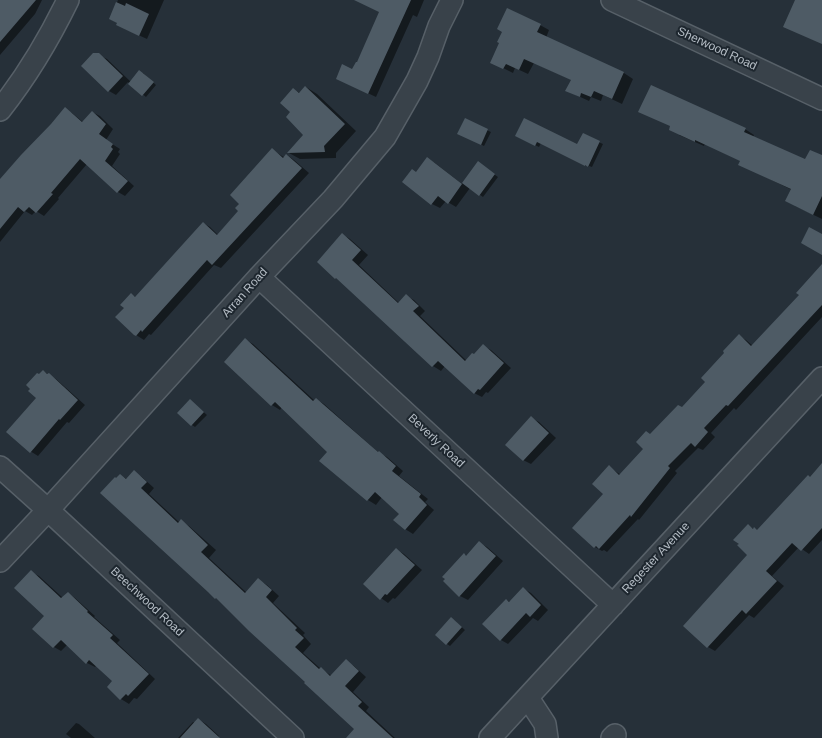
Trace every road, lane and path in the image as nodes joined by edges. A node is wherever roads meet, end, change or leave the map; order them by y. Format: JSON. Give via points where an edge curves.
{"nodes":[{"id":1,"x":68,"y":0,"type":"edge"},
{"id":2,"x":452,"y":0,"type":"edge"},
{"id":3,"x":612,"y":0,"type":"edge"},
{"id":4,"x":822,"y":98,"type":"edge"},
{"id":5,"x":0,"y":110,"type":"edge"},
{"id":6,"x":259,"y":277,"type":"junction"},
{"id":7,"x":822,"y":378,"type":"edge"},
{"id":8,"x":0,"y":467,"type":"edge"},
{"id":9,"x":48,"y":510,"type":"junction"},
{"id":10,"x":0,"y":561,"type":"edge"},
{"id":11,"x":613,"y":605,"type":"junction"},
{"id":12,"x":528,"y":698,"type":"junction"},
{"id":13,"x":293,"y":738,"type":"edge"},
{"id":14,"x":490,"y":738,"type":"edge"},
{"id":15,"x":547,"y":738,"type":"edge"}],
"edges":[{"from":1,"to":5,"type":"street","via":[[30,68]]},
{"from":2,"to":6,"type":"street","name":"Arran Road","via":[[417,81],[385,137],[333,199]]},
{"from":3,"to":4,"type":"street","name":"Sherwood Road"},
{"from":6,"to":9,"type":"street","name":"Arran Road"},
{"from":6,"to":11,"type":"street","name":"Beverly Road"},
{"from":7,"to":11,"type":"street","name":"Regester Avenue"},
{"from":8,"to":9,"type":"street","name":"Beechwood Road"},
{"from":9,"to":10,"type":"street","name":"Arran Road"},
{"from":9,"to":13,"type":"street","name":"Beechwood Road"},
{"from":11,"to":12,"type":"street","name":"Regester Avenue"},
{"from":12,"to":14,"type":"street","name":"Regester Avenue"},
{"from":12,"to":15,"type":"street","via":[[544,724]]}]}
